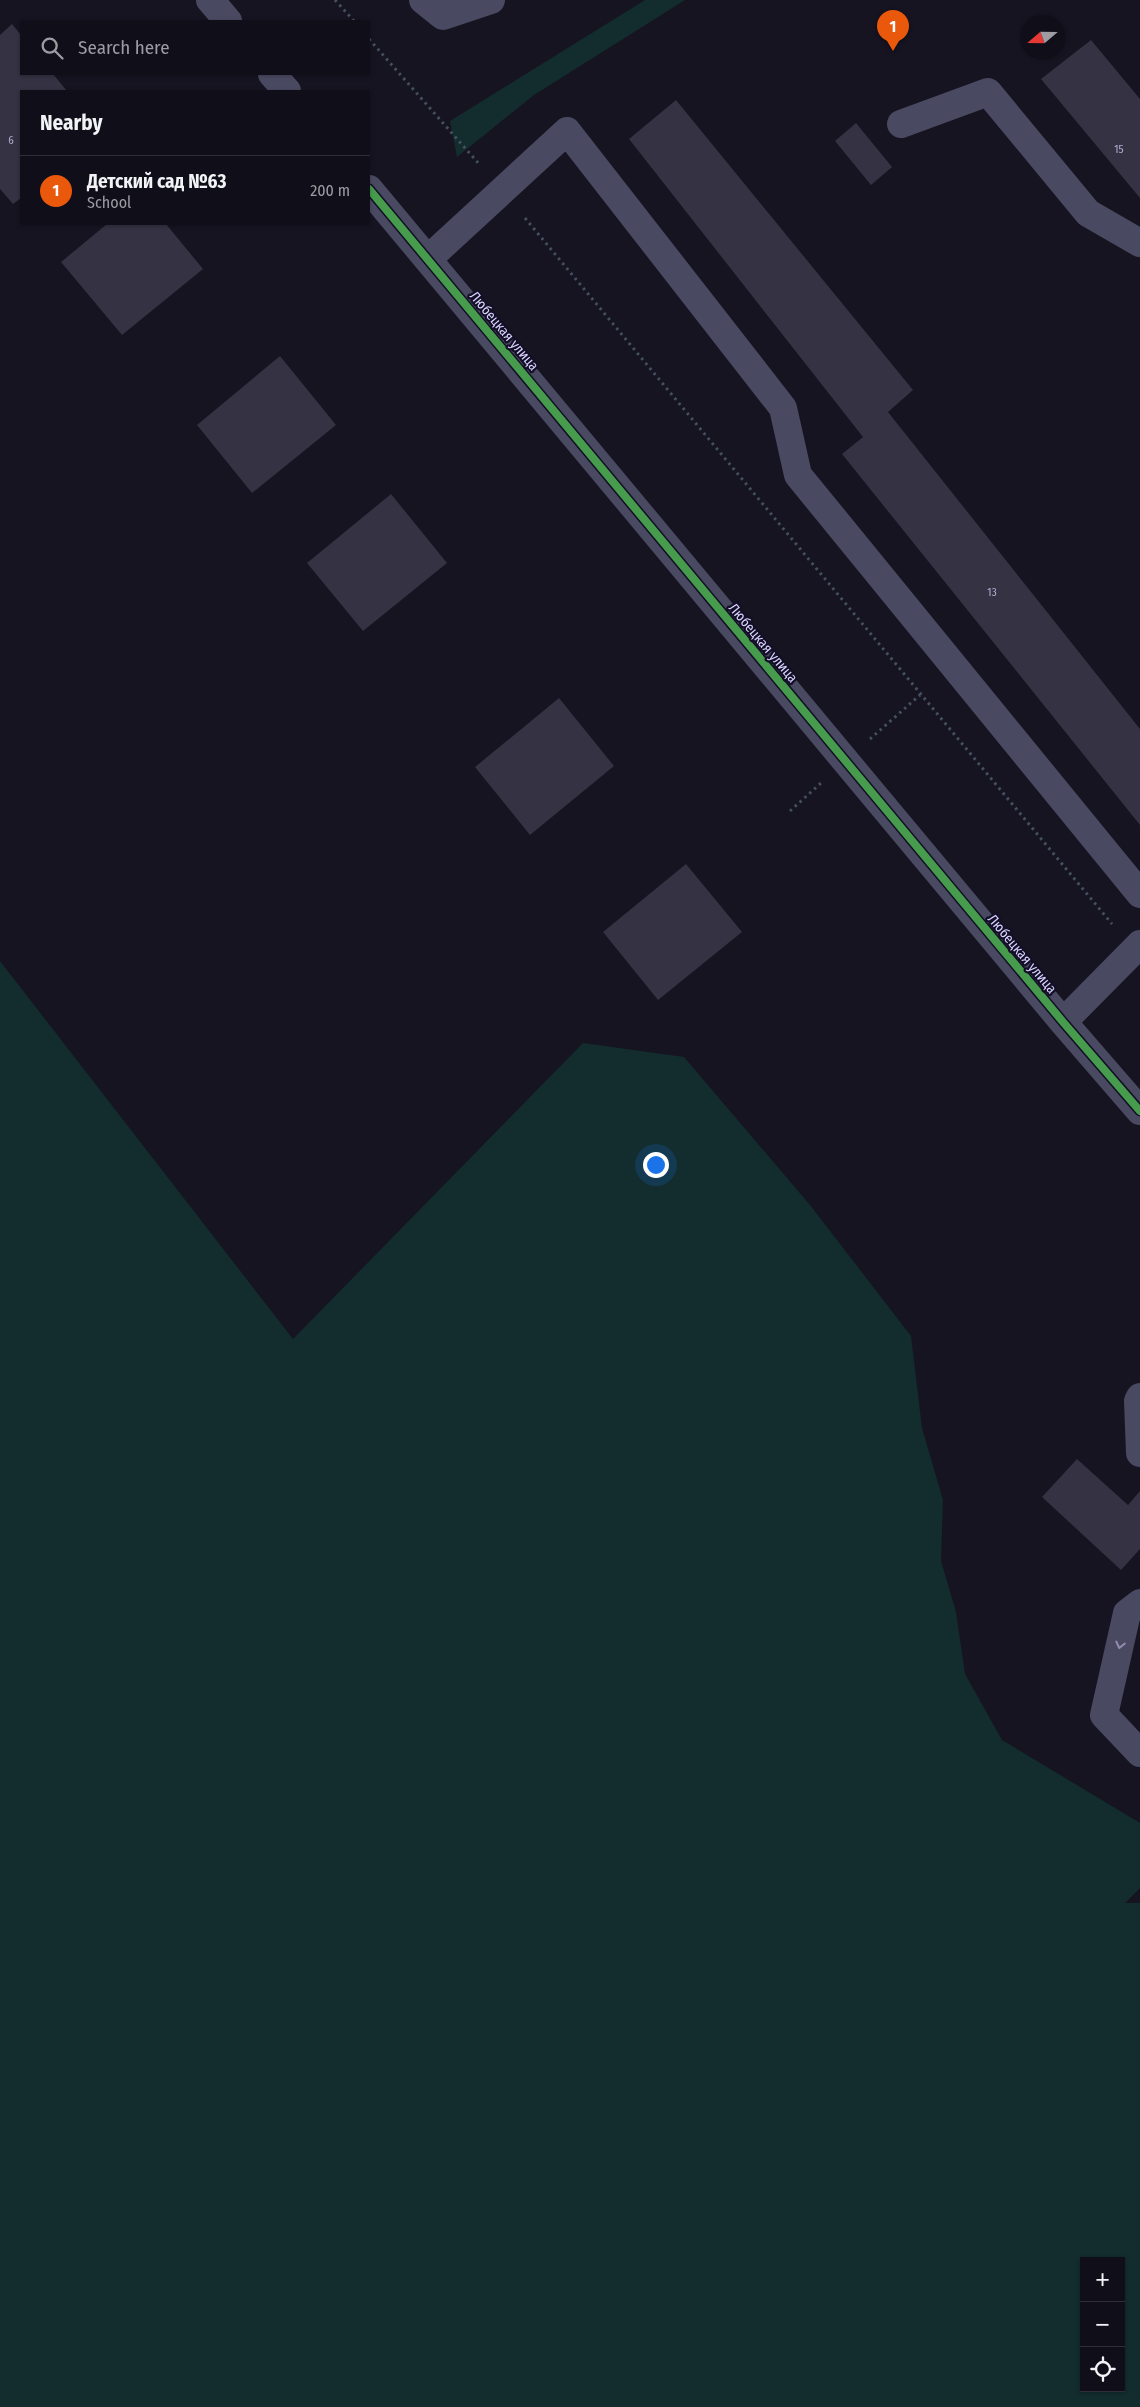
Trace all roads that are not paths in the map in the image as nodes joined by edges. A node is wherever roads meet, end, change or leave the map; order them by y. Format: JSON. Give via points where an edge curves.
{"nodes":[{"id":1,"x":210,"y":0,"type":"edge"},
{"id":2,"x":423,"y":0,"type":"edge"},
{"id":3,"x":491,"y":0,"type":"edge"},
{"id":4,"x":227,"y":20,"type":"edge"},
{"id":5,"x":273,"y":75,"type":"edge"},
{"id":6,"x":286,"y":90,"type":"edge"},
{"id":7,"x":901,"y":124,"type":"dead end"},
{"id":8,"x":370,"y":190,"type":"edge"},
{"id":9,"x":1140,"y":242,"type":"edge"},
{"id":10,"x":428,"y":260,"type":"junction"},
{"id":11,"x":1140,"y":894,"type":"edge"},
{"id":12,"x":1137,"y":947,"type":"edge"},
{"id":13,"x":1063,"y":1022,"type":"junction"},
{"id":14,"x":1140,"y":1111,"type":"edge"},
{"id":15,"x":1140,"y":1397,"type":"edge"},
{"id":16,"x":1140,"y":1452,"type":"edge"},
{"id":17,"x":1140,"y":1603,"type":"edge"},
{"id":18,"x":1140,"y":1753,"type":"edge"}],
"edges":[{"from":1,"to":4,"type":"street"},
{"from":2,"to":3,"type":"street","via":[[443,16]]},
{"from":5,"to":6,"type":"street"},
{"from":7,"to":9,"type":"street","via":[[988,92],[1088,213]]},
{"from":8,"to":10,"type":"street","name":"Любецкая улица"},
{"from":10,"to":11,"type":"street","via":[[567,132],[783,408],[798,476]]},
{"from":10,"to":13,"type":"street","name":"Любецкая улица"},
{"from":12,"to":13,"type":"street"},
{"from":13,"to":14,"type":"street","name":"Любецкая улица"},
{"from":15,"to":16,"type":"street"},
{"from":17,"to":18,"type":"street","one_way":true,"via":[[1127,1613],[1104,1714]]}]}
